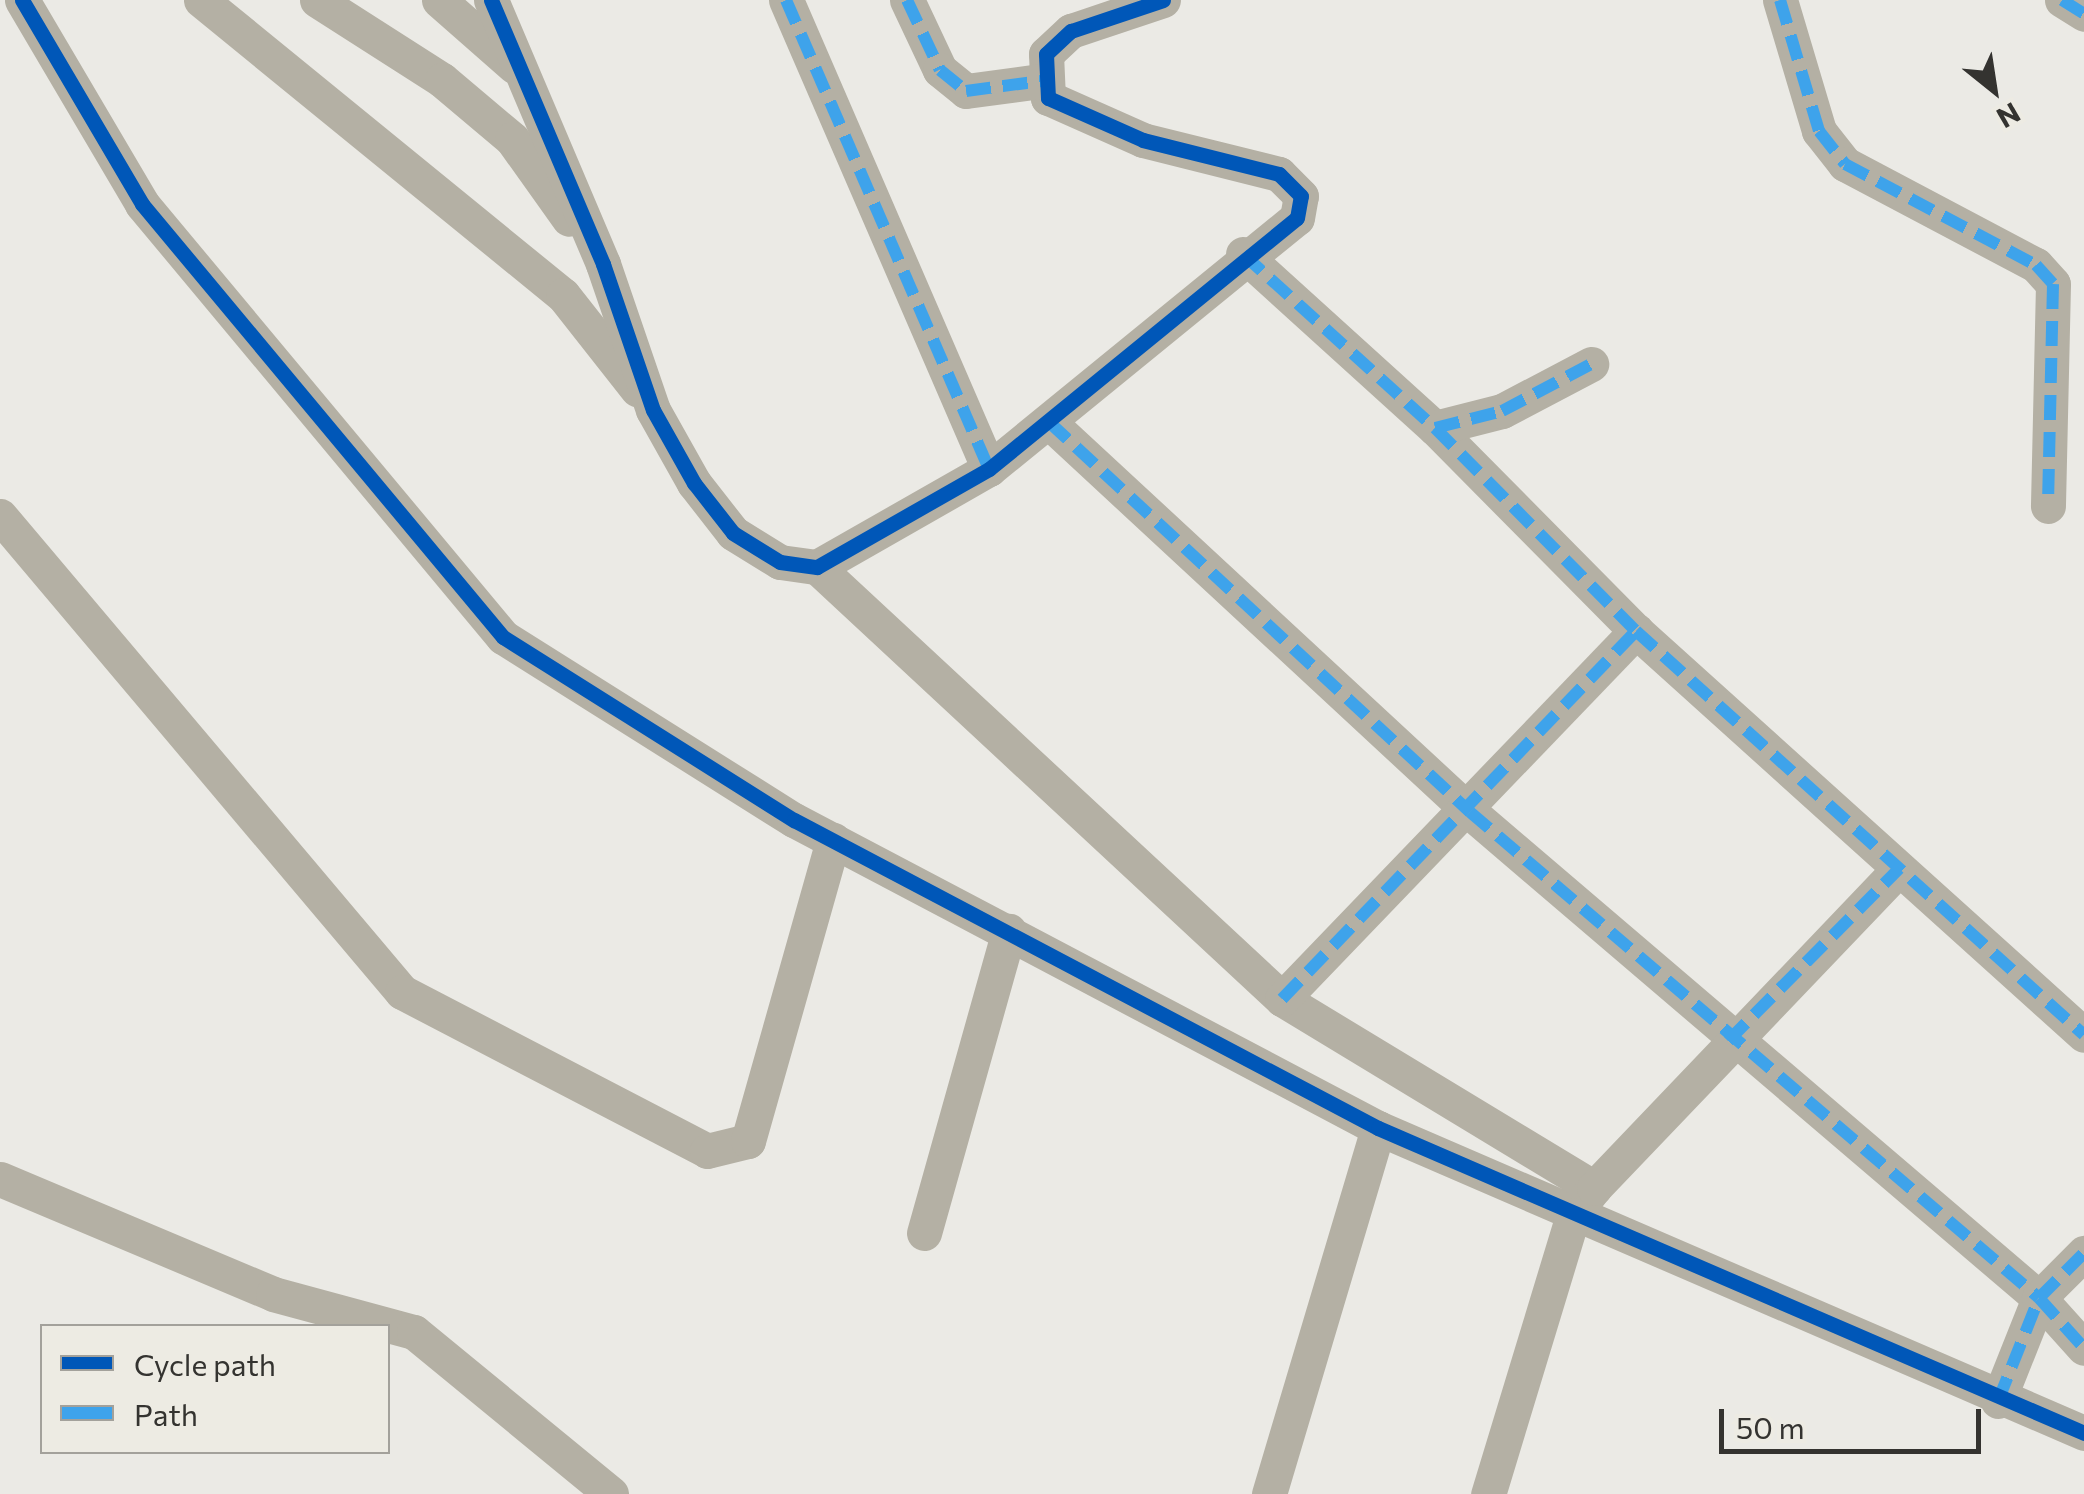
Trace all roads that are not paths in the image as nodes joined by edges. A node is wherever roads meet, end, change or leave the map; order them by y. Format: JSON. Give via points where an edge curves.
{"nodes":[{"id":1,"x":22,"y":0,"type":"edge"},
{"id":2,"x":200,"y":0,"type":"edge"},
{"id":3,"x":317,"y":0,"type":"edge"},
{"id":4,"x":438,"y":0,"type":"edge"},
{"id":5,"x":492,"y":0,"type":"edge"},
{"id":6,"x":786,"y":0,"type":"edge"},
{"id":7,"x":907,"y":0,"type":"edge"},
{"id":8,"x":1164,"y":0,"type":"edge"},
{"id":9,"x":1780,"y":0,"type":"edge"},
{"id":10,"x":2062,"y":0,"type":"edge"},
{"id":11,"x":2084,"y":14,"type":"edge"},
{"id":12,"x":522,"y":74,"type":"junction"},
{"id":13,"x":1040,"y":81,"type":"junction"},
{"id":14,"x":1242,"y":254,"type":"junction"},
{"id":15,"x":603,"y":264,"type":"junction"},
{"id":16,"x":1591,"y":364,"type":"dead end"},
{"id":17,"x":653,"y":410,"type":"junction"},
{"id":18,"x":1049,"y":422,"type":"junction"},
{"id":19,"x":1435,"y":428,"type":"junction"},
{"id":20,"x":990,"y":469,"type":"junction"},
{"id":21,"x":2048,"y":506,"type":"dead end"},
{"id":22,"x":0,"y":516,"type":"edge"},
{"id":23,"x":816,"y":567,"type":"junction"},
{"id":24,"x":1636,"y":631,"type":"junction"},
{"id":25,"x":1470,"y":812,"type":"junction"},
{"id":26,"x":832,"y":840,"type":"junction"},
{"id":27,"x":1899,"y":869,"type":"junction"},
{"id":28,"x":1010,"y":931,"type":"junction"},
{"id":29,"x":1282,"y":999,"type":"junction"},
{"id":30,"x":2084,"y":1035,"type":"edge"},
{"id":31,"x":1728,"y":1041,"type":"junction"},
{"id":32,"x":1378,"y":1128,"type":"junction"},
{"id":33,"x":0,"y":1179,"type":"edge"},
{"id":34,"x":1583,"y":1202,"type":"junction"},
{"id":35,"x":924,"y":1232,"type":"dead end"},
{"id":36,"x":2084,"y":1252,"type":"edge"},
{"id":37,"x":2039,"y":1298,"type":"junction"},
{"id":38,"x":384,"y":1324,"type":"edge"},
{"id":39,"x":390,"y":1326,"type":"edge"},
{"id":40,"x":2084,"y":1348,"type":"edge"},
{"id":41,"x":1998,"y":1401,"type":"junction"},
{"id":42,"x":2084,"y":1433,"type":"edge"},
{"id":43,"x":611,"y":1494,"type":"edge"},
{"id":44,"x":1268,"y":1494,"type":"edge"},
{"id":45,"x":1488,"y":1494,"type":"edge"}],
"edges":[{"from":1,"to":26,"type":"street","via":[[142,204],[503,637]]},
{"from":2,"to":17,"type":"street","via":[[562,295]]},
{"from":3,"to":15,"type":"street","via":[[442,80],[512,139]]},
{"from":4,"to":12,"type":"street"},
{"from":5,"to":12,"type":"street"},
{"from":6,"to":20,"type":"street"},
{"from":7,"to":13,"type":"street","via":[[940,70],[966,91]]},
{"from":8,"to":13,"type":"street","via":[[1072,30],[1046,54]]},
{"from":9,"to":21,"type":"street","via":[[1819,130],[1845,164],[2036,265],[2053,284]]},
{"from":10,"to":11,"type":"street"},
{"from":12,"to":15,"type":"street"},
{"from":13,"to":14,"type":"street","via":[[1071,115],[1294,184],[1297,218]]},
{"from":14,"to":18,"type":"street"},
{"from":14,"to":19,"type":"street"},
{"from":15,"to":17,"type":"street"},
{"from":16,"to":19,"type":"street","via":[[1502,411]]},
{"from":17,"to":23,"type":"street","via":[[733,533],[780,562]]},
{"from":18,"to":20,"type":"street"},
{"from":18,"to":25,"type":"street"},
{"from":19,"to":24,"type":"street"},
{"from":20,"to":23,"type":"street"},
{"from":22,"to":26,"type":"street","via":[[402,992],[707,1151],[748,1141]]},
{"from":23,"to":29,"type":"street"},
{"from":24,"to":25,"type":"street"},
{"from":24,"to":27,"type":"street"},
{"from":25,"to":29,"type":"street"},
{"from":25,"to":31,"type":"street"},
{"from":26,"to":28,"type":"street"},
{"from":27,"to":30,"type":"street"},
{"from":27,"to":31,"type":"street"},
{"from":28,"to":32,"type":"street"},
{"from":28,"to":35,"type":"street"},
{"from":29,"to":34,"type":"street"},
{"from":31,"to":34,"type":"street"},
{"from":31,"to":37,"type":"street"},
{"from":32,"to":34,"type":"street"},
{"from":32,"to":44,"type":"street"},
{"from":33,"to":38,"type":"street","via":[[273,1294]]},
{"from":34,"to":41,"type":"street"},
{"from":34,"to":45,"type":"street"},
{"from":36,"to":37,"type":"street"},
{"from":37,"to":40,"type":"street"},
{"from":37,"to":41,"type":"street"},
{"from":39,"to":43,"type":"street","via":[[414,1332]]},
{"from":41,"to":42,"type":"street"}]}
